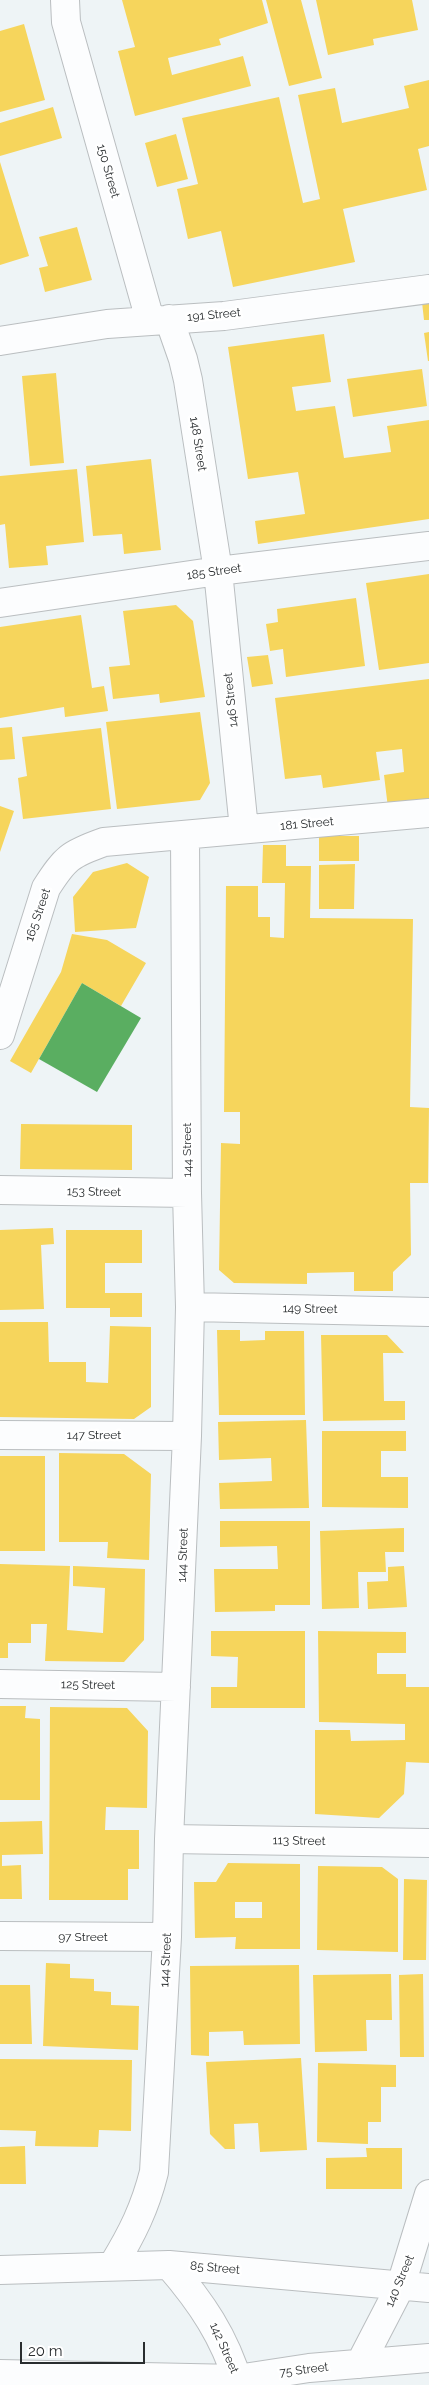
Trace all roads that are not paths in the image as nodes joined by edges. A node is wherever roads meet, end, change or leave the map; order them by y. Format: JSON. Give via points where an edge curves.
{"nodes":[{"id":1,"x":51,"y":0,"type":"edge"},
{"id":2,"x":66,"y":11,"type":"edge"},
{"id":3,"x":429,"y":288,"type":"edge"},
{"id":4,"x":160,"y":319,"type":"junction"},
{"id":5,"x":0,"y":341,"type":"edge"},
{"id":6,"x":429,"y":546,"type":"edge"},
{"id":7,"x":218,"y":571,"type":"junction"},
{"id":8,"x":0,"y":603,"type":"edge"},
{"id":9,"x":429,"y":813,"type":"edge"},
{"id":10,"x":244,"y":830,"type":"junction"},
{"id":11,"x":185,"y":835,"type":"junction"},
{"id":12,"x":0,"y":1035,"type":"edge"},
{"id":13,"x":0,"y":1190,"type":"edge"},
{"id":14,"x":187,"y":1193,"type":"junction"},
{"id":15,"x":190,"y":1307,"type":"junction"},
{"id":16,"x":429,"y":1312,"type":"edge"},
{"id":17,"x":0,"y":1435,"type":"edge"},
{"id":18,"x":188,"y":1436,"type":"junction"},
{"id":19,"x":0,"y":1684,"type":"edge"},
{"id":20,"x":176,"y":1687,"type":"junction"},
{"id":21,"x":169,"y":1838,"type":"junction"},
{"id":22,"x":429,"y":1843,"type":"edge"},
{"id":23,"x":0,"y":1936,"type":"edge"},
{"id":24,"x":167,"y":1937,"type":"junction"},
{"id":25,"x":429,"y":2194,"type":"edge"},
{"id":26,"x":113,"y":2265,"type":"junction"},
{"id":27,"x":169,"y":2265,"type":"junction"},
{"id":28,"x":0,"y":2270,"type":"edge"},
{"id":29,"x":400,"y":2285,"type":"junction"},
{"id":30,"x":429,"y":2288,"type":"edge"},
{"id":31,"x":429,"y":2358,"type":"edge"},
{"id":32,"x":360,"y":2364,"type":"junction"},
{"id":33,"x":0,"y":2374,"type":"edge"},
{"id":34,"x":238,"y":2382,"type":"edge"}],
"edges":[{"from":1,"to":2,"type":"street","name":"150 Street"},
{"from":2,"to":4,"type":"street","name":"150 Street"},
{"from":3,"to":4,"type":"street","name":"191 Street","via":[[224,316]]},
{"from":4,"to":5,"type":"street","name":"191 Street"},
{"from":4,"to":7,"type":"street","name":"148 Street","via":[[184,359]]},
{"from":6,"to":7,"type":"street","name":"185 Street"},
{"from":7,"to":8,"type":"street","name":"185 Street"},
{"from":7,"to":10,"type":"street","name":"146 Street"},
{"from":9,"to":10,"type":"street","name":"181 Street"},
{"from":10,"to":11,"type":"street","name":"181 Street"},
{"from":11,"to":12,"type":"street","name":"165 Street","via":[[104,842],[76,852],[59,868],[46,888]]},
{"from":11,"to":14,"type":"street","name":"144 Street"},
{"from":13,"to":14,"type":"street","name":"153 Street"},
{"from":14,"to":15,"type":"street","name":"144 Street"},
{"from":15,"to":16,"type":"street","name":"149 Street"},
{"from":15,"to":18,"type":"street","name":"144 Street"},
{"from":17,"to":18,"type":"street","name":"147 Street"},
{"from":18,"to":20,"type":"street","name":"144 Street"},
{"from":19,"to":20,"type":"street","name":"125 Street"},
{"from":20,"to":21,"type":"street","name":"144 Street"},
{"from":21,"to":22,"type":"street","name":"113 Street"},
{"from":21,"to":24,"type":"street","name":"144 Street"},
{"from":23,"to":24,"type":"street","name":"97 Street"},
{"from":24,"to":26,"type":"street","name":"144 Street","via":[[154,2172],[147,2202]]},
{"from":25,"to":29,"type":"street","name":"140 Street"},
{"from":26,"to":27,"type":"street","name":"85 Street"},
{"from":26,"to":28,"type":"street","name":"85 Street"},
{"from":27,"to":29,"type":"street","name":"85 Street"},
{"from":27,"to":34,"type":"street","name":"142 Street","via":[[213,2321]]},
{"from":29,"to":30,"type":"street","name":"85 Street"},
{"from":29,"to":32,"type":"street","name":"140 Street"},
{"from":31,"to":32,"type":"street","name":"75 Street"},
{"from":32,"to":34,"type":"street","name":"75 Street","via":[[309,2368]]},
{"from":33,"to":34,"type":"street","name":"75 Street"}]}
